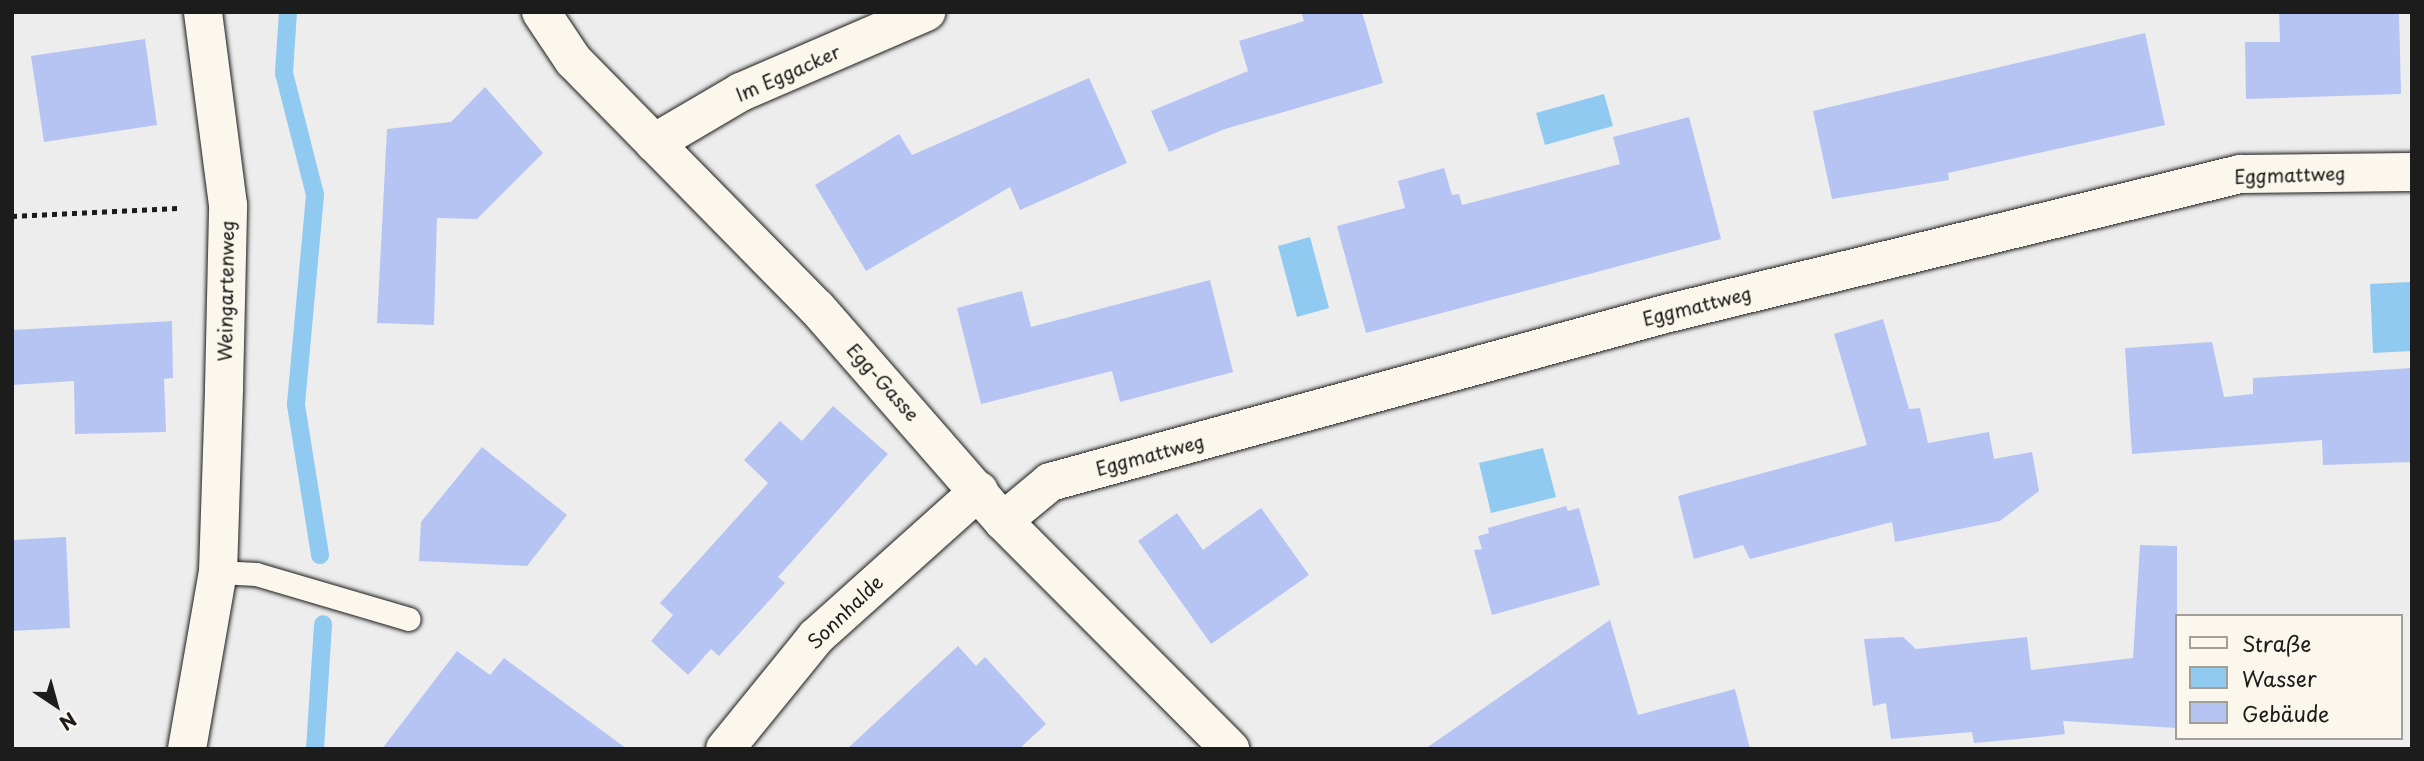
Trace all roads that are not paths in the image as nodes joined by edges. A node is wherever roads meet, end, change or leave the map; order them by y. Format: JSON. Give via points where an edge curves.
{"nodes":[{"id":1,"x":203,"y":12,"type":"edge"},
{"id":2,"x":541,"y":12,"type":"edge"},
{"id":3,"x":926,"y":12,"type":"edge"},
{"id":4,"x":654,"y":143,"type":"junction"},
{"id":5,"x":2412,"y":172,"type":"edge"},
{"id":6,"x":979,"y":491,"type":"junction"},
{"id":7,"x":1003,"y":521,"type":"junction"},
{"id":8,"x":218,"y":572,"type":"junction"},
{"id":9,"x":409,"y":619,"type":"dead end"},
{"id":10,"x":187,"y":749,"type":"edge"},
{"id":11,"x":726,"y":749,"type":"edge"},
{"id":12,"x":1230,"y":749,"type":"edge"}],
"edges":[{"from":1,"to":8,"type":"street","name":"Weingartenweg","via":[[228,205]]},
{"from":2,"to":4,"type":"street","name":"Egg-Gasse","via":[[573,60]]},
{"from":3,"to":4,"type":"street","name":"Im Eggacker","via":[[741,92]]},
{"from":4,"to":6,"type":"street","name":"Egg-Gasse","via":[[817,308]]},
{"from":5,"to":7,"type":"street","name":"Eggmattweg","via":[[2239,174],[1665,314],[1050,482]]},
{"from":6,"to":7,"type":"street","name":"Egg-Gasse"},
{"from":6,"to":11,"type":"street","name":"Sonnhalde","via":[[816,637]]},
{"from":7,"to":12,"type":"street","name":"Egg-Gasse"},
{"from":8,"to":9,"type":"lane","via":[[256,574]]},
{"from":8,"to":10,"type":"street","name":"Weingartenweg"}]}
